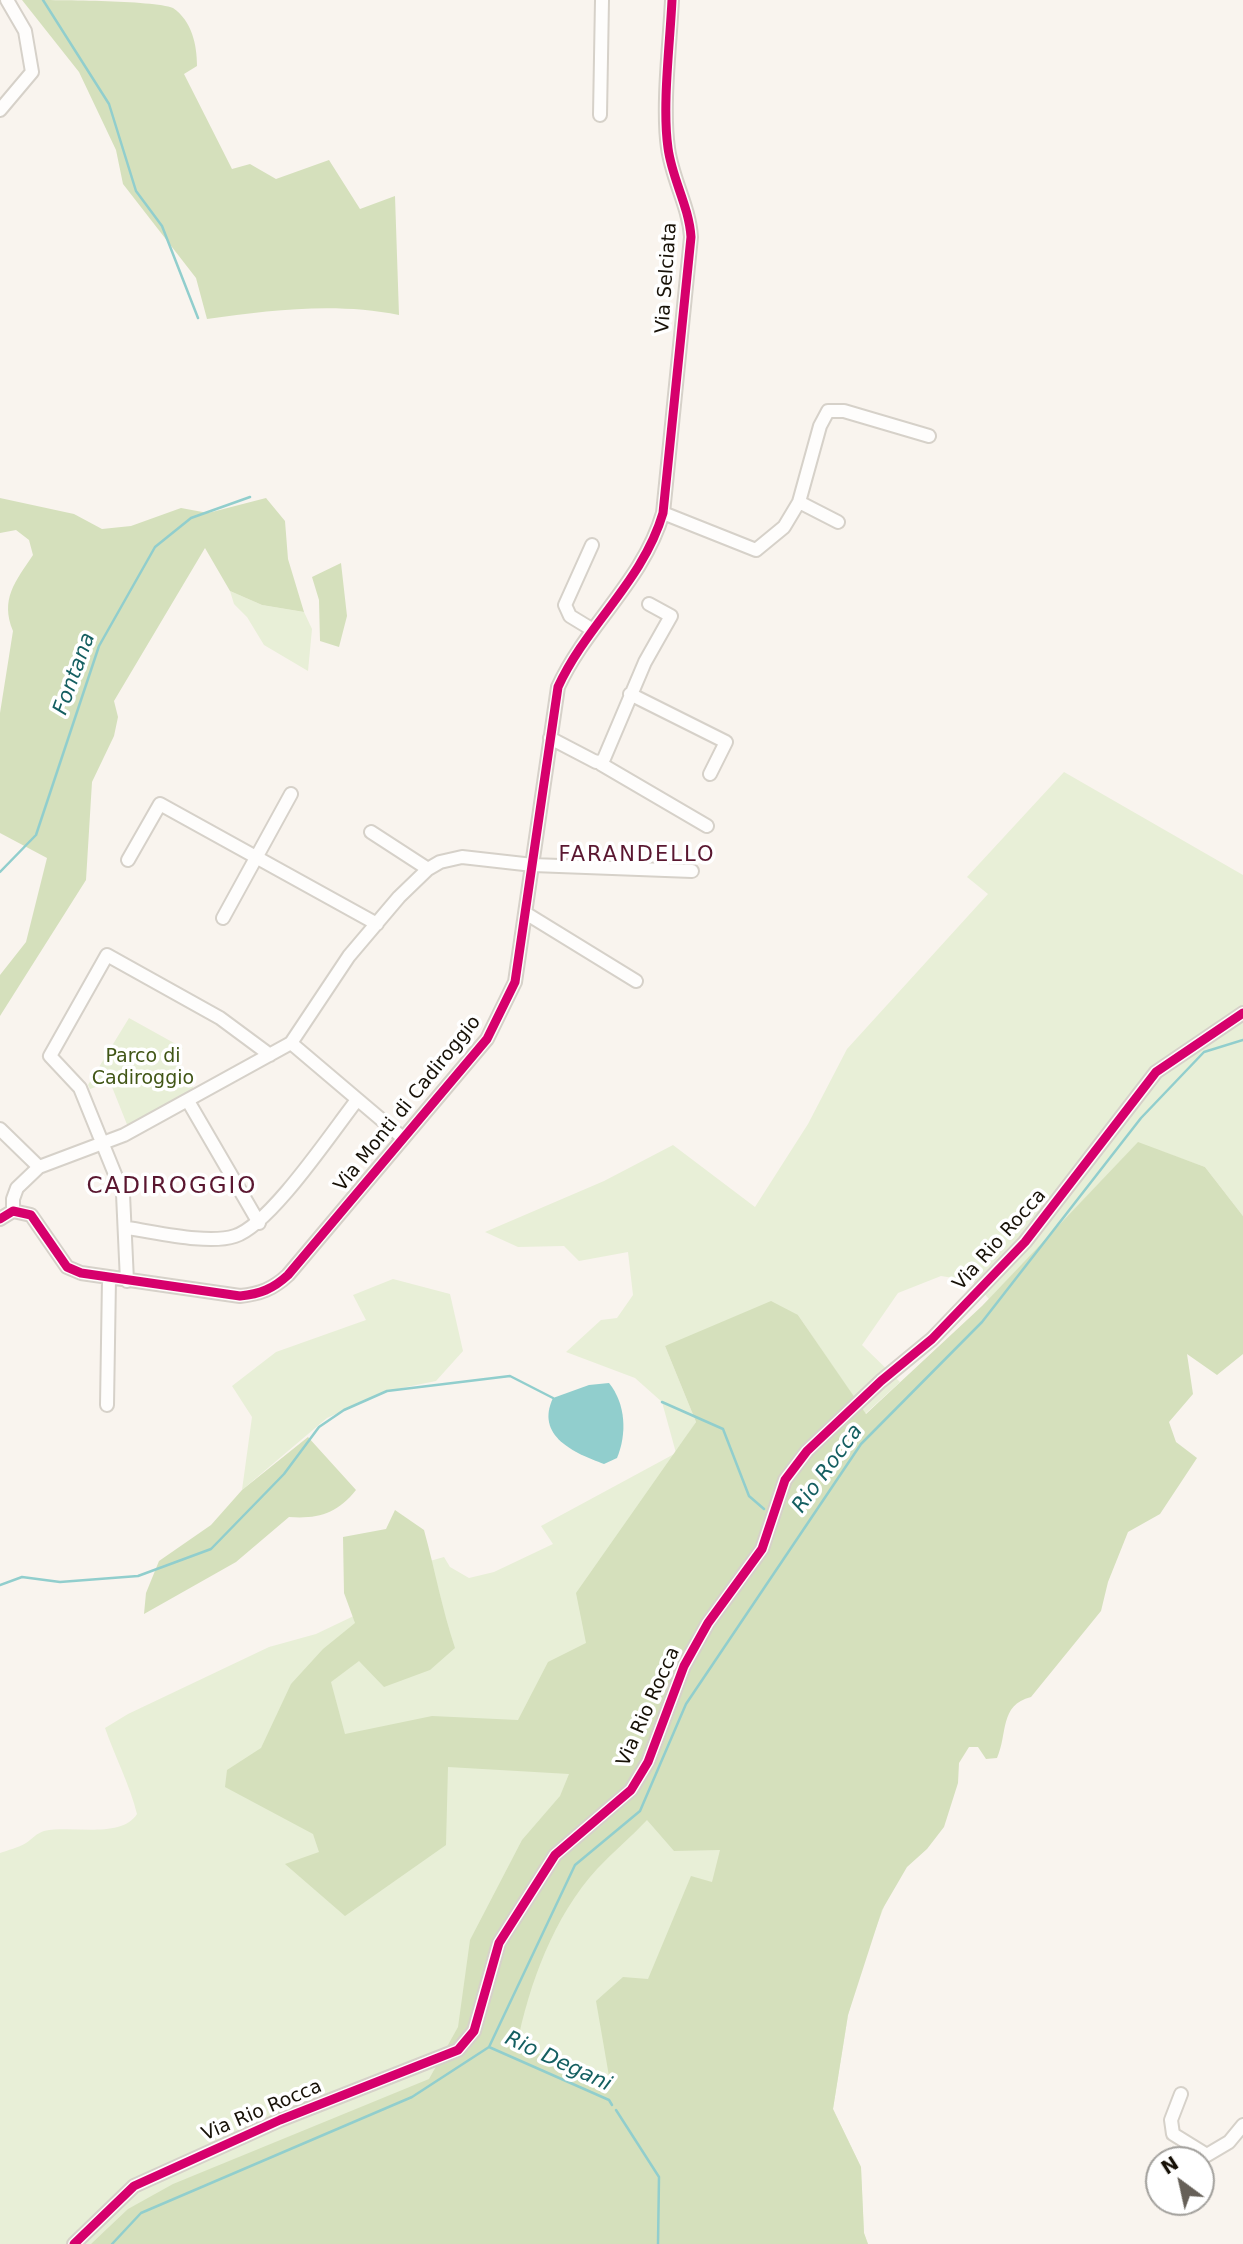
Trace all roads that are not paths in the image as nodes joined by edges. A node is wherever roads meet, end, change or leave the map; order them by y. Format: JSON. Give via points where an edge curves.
{"nodes":[{"id":1,"x":7,"y":0,"type":"edge"},
{"id":2,"x":603,"y":0,"type":"edge"},
{"id":3,"x":672,"y":0,"type":"edge"},
{"id":4,"x":0,"y":110,"type":"edge"},
{"id":5,"x":600,"y":115,"type":"dead end"},
{"id":6,"x":675,"y":394,"type":"joint"},
{"id":7,"x":929,"y":436,"type":"dead end"},
{"id":8,"x":799,"y":502,"type":"junction"},
{"id":9,"x":663,"y":513,"type":"junction"},
{"id":10,"x":838,"y":523,"type":"dead end"},
{"id":11,"x":592,"y":545,"type":"dead end"},
{"id":12,"x":649,"y":604,"type":"dead end"},
{"id":13,"x":593,"y":630,"type":"junction"},
{"id":14,"x":630,"y":694,"type":"junction"},
{"id":15,"x":550,"y":738,"type":"junction"},
{"id":16,"x":601,"y":764,"type":"junction"},
{"id":17,"x":710,"y":774,"type":"dead end"},
{"id":18,"x":291,"y":794,"type":"dead end"},
{"id":19,"x":707,"y":826,"type":"dead end"},
{"id":20,"x":371,"y":832,"type":"dead end"},
{"id":21,"x":255,"y":858,"type":"junction"},
{"id":22,"x":128,"y":860,"type":"dead end"},
{"id":23,"x":533,"y":865,"type":"junction"},
{"id":24,"x":428,"y":869,"type":"junction"},
{"id":25,"x":692,"y":870,"type":"dead end"},
{"id":26,"x":527,"y":914,"type":"junction"},
{"id":27,"x":223,"y":918,"type":"dead end"},
{"id":28,"x":376,"y":925,"type":"junction"},
{"id":29,"x":636,"y":981,"type":"dead end"},
{"id":30,"x":1243,"y":1013,"type":"edge"},
{"id":31,"x":291,"y":1043,"type":"junction"},
{"id":32,"x":270,"y":1055,"type":"junction"},
{"id":33,"x":357,"y":1100,"type":"junction"},
{"id":34,"x":188,"y":1101,"type":"junction"},
{"id":35,"x":0,"y":1129,"type":"edge"},
{"id":36,"x":403,"y":1138,"type":"junction"},
{"id":37,"x":103,"y":1143,"type":"junction"},
{"id":38,"x":39,"y":1167,"type":"junction"},
{"id":39,"x":13,"y":1211,"type":"junction"},
{"id":40,"x":0,"y":1219,"type":"edge"},
{"id":41,"x":259,"y":1223,"type":"junction"},
{"id":42,"x":127,"y":1228,"type":"junction"},
{"id":43,"x":109,"y":1279,"type":"junction"},
{"id":44,"x":127,"y":1281,"type":"junction"},
{"id":45,"x":107,"y":1405,"type":"dead end"},
{"id":46,"x":1181,"y":2094,"type":"dead end"},
{"id":47,"x":1243,"y":2125,"type":"edge"},
{"id":48,"x":74,"y":2244,"type":"edge"}],
"edges":[{"from":1,"to":4,"type":"street","via":[[25,31],[32,72]]},
{"from":2,"to":5,"type":"street"},
{"from":3,"to":6,"type":"street","name":"Via Selciata","via":[[668,146],[691,237]]},
{"from":6,"to":9,"type":"street","name":"Via Monti di Cadiroggio"},
{"from":7,"to":8,"type":"street","via":[[844,411],[828,411]]},
{"from":8,"to":9,"type":"street","via":[[784,527],[756,550]]},
{"from":8,"to":10,"type":"street"},
{"from":9,"to":13,"type":"street","name":"Via Monti di Cadiroggio","via":[[651,550]]},
{"from":11,"to":13,"type":"street","via":[[565,605],[570,616]]},
{"from":12,"to":14,"type":"street","via":[[671,616]]},
{"from":13,"to":15,"type":"street","name":"Via Monti di Cadiroggio","via":[[558,687]]},
{"from":14,"to":16,"type":"street"},
{"from":14,"to":17,"type":"street","via":[[726,742]]},
{"from":15,"to":16,"type":"street"},
{"from":15,"to":23,"type":"street","name":"Via Monti di Cadiroggio"},
{"from":16,"to":19,"type":"street"},
{"from":18,"to":21,"type":"street"},
{"from":20,"to":24,"type":"street"},
{"from":21,"to":22,"type":"street","via":[[160,804]]},
{"from":21,"to":27,"type":"street"},
{"from":21,"to":28,"type":"street"},
{"from":23,"to":24,"type":"street","via":[[462,857]]},
{"from":23,"to":25,"type":"street"},
{"from":23,"to":26,"type":"street","name":"Via Monti di Cadiroggio"},
{"from":24,"to":28,"type":"street"},
{"from":26,"to":29,"type":"street"},
{"from":26,"to":36,"type":"street","name":"Via Monti di Cadiroggio","via":[[516,982],[501,1017]]},
{"from":28,"to":31,"type":"street","via":[[344,963]]},
{"from":30,"to":48,"type":"street","name":"Via Rio Rocca","via":[[1156,1072],[1026,1242],[932,1339],[807,1451],[785,1480],[762,1549],[708,1623],[684,1666],[648,1762],[631,1790],[555,1855],[499,1943],[474,2031],[467,2041],[458,2050],[281,2120],[134,2186]]},
{"from":31,"to":32,"type":"street"},
{"from":31,"to":33,"type":"street"},
{"from":32,"to":34,"type":"street"},
{"from":32,"to":37,"type":"street","via":[[220,1018],[107,955],[50,1056],[80,1088]]},
{"from":33,"to":36,"type":"street"},
{"from":33,"to":41,"type":"street"},
{"from":34,"to":37,"type":"street"},
{"from":34,"to":41,"type":"street"},
{"from":35,"to":38,"type":"street"},
{"from":36,"to":44,"type":"street","name":"Via Monti di Cadiroggio","via":[[275,1287],[240,1296]]},
{"from":37,"to":38,"type":"street"},
{"from":37,"to":42,"type":"street","via":[[123,1194]]},
{"from":38,"to":39,"type":"street","via":[[17,1188]]},
{"from":39,"to":40,"type":"street"},
{"from":39,"to":43,"type":"street","name":"Via Monti di Cadiroggio","via":[[30,1215],[67,1267]]},
{"from":41,"to":42,"type":"street","via":[[234,1237]]},
{"from":42,"to":44,"type":"street"},
{"from":43,"to":44,"type":"street","name":"Via Monti di Cadiroggio"},
{"from":43,"to":45,"type":"street"},
{"from":46,"to":47,"type":"street","via":[[1171,2120],[1172,2134],[1208,2155],[1229,2142]]}]}
